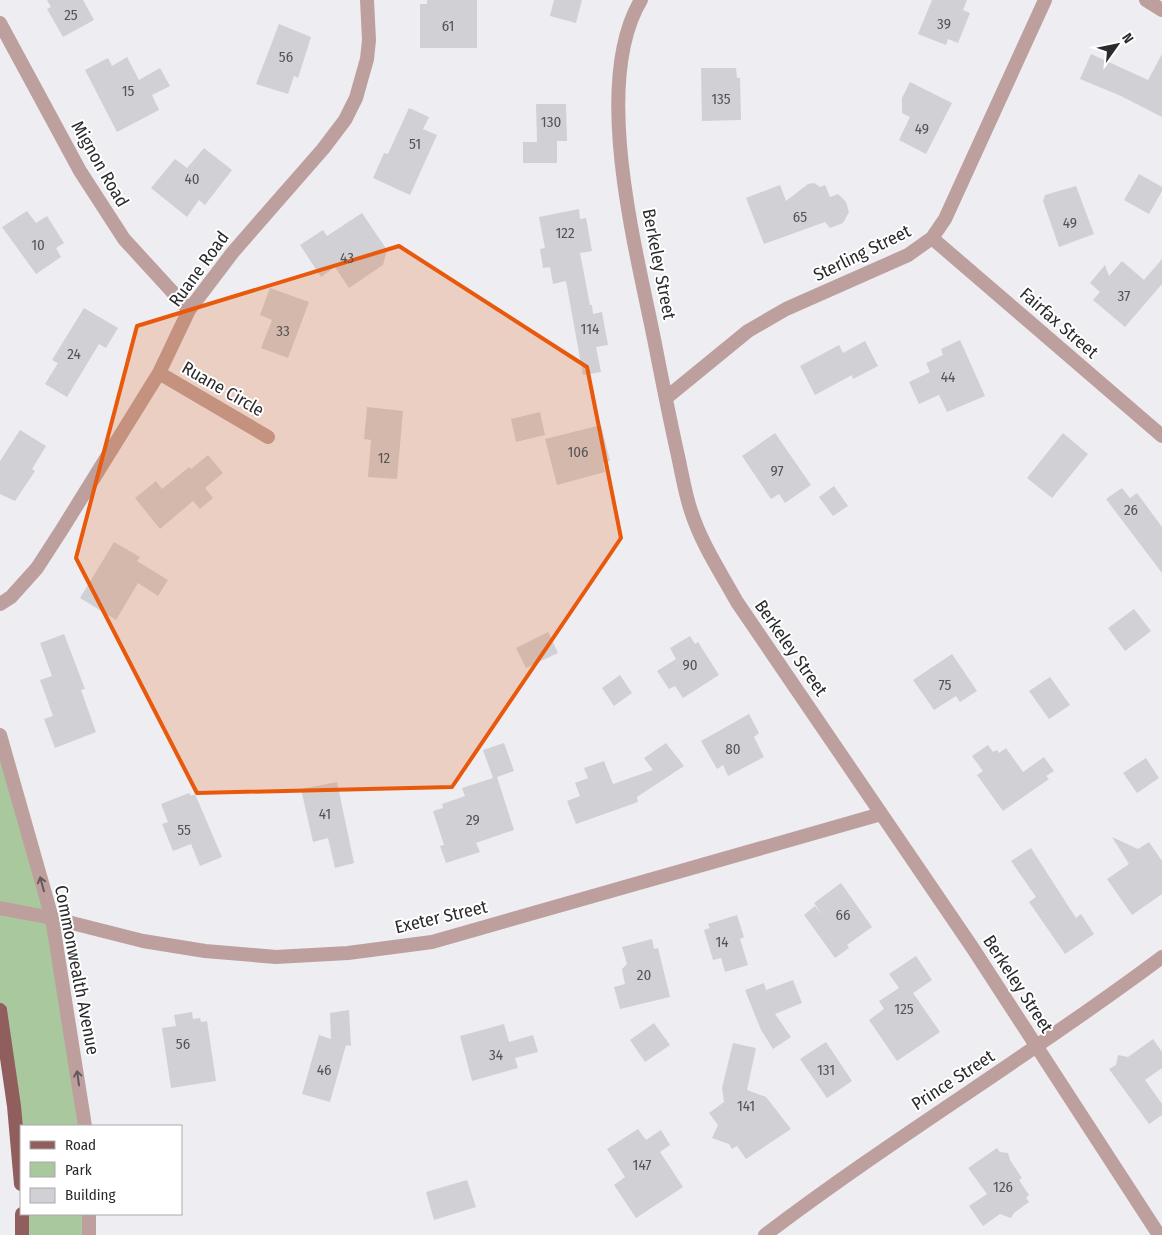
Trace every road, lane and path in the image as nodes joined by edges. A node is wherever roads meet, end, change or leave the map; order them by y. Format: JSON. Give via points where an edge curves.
{"nodes":[{"id":1,"x":367,"y":0,"type":"edge"},
{"id":2,"x":641,"y":0,"type":"edge"},
{"id":3,"x":1045,"y":0,"type":"edge"},
{"id":4,"x":1146,"y":0,"type":"edge"},
{"id":5,"x":1162,"y":10,"type":"edge"},
{"id":6,"x":0,"y":23,"type":"edge"},
{"id":7,"x":932,"y":238,"type":"junction"},
{"id":8,"x":189,"y":310,"type":"junction"},
{"id":9,"x":159,"y":374,"type":"junction"},
{"id":10,"x":666,"y":398,"type":"junction"},
{"id":11,"x":1162,"y":436,"type":"edge"},
{"id":12,"x":268,"y":437,"type":"dead end"},
{"id":13,"x":0,"y":604,"type":"edge"},
{"id":14,"x":0,"y":735,"type":"edge"},
{"id":15,"x":881,"y":814,"type":"junction"},
{"id":16,"x":0,"y":908,"type":"edge"},
{"id":17,"x":52,"y":918,"type":"junction"},
{"id":18,"x":1162,"y":957,"type":"edge"},
{"id":19,"x":0,"y":1010,"type":"edge"},
{"id":20,"x":1036,"y":1047,"type":"junction"},
{"id":21,"x":85,"y":1125,"type":"edge"},
{"id":22,"x":20,"y":1173,"type":"edge"},
{"id":23,"x":22,"y":1215,"type":"edge"},
{"id":24,"x":88,"y":1215,"type":"edge"},
{"id":25,"x":22,"y":1235,"type":"edge"},
{"id":26,"x":89,"y":1235,"type":"edge"},
{"id":27,"x":765,"y":1235,"type":"edge"},
{"id":28,"x":1159,"y":1235,"type":"edge"}],
"edges":[{"from":1,"to":8,"type":"street","name":"Ruane Road","via":[[367,59],[356,98],[345,120],[233,252]]},
{"from":2,"to":10,"type":"street","name":"Berkeley Street","via":[[620,62],[618,132]]},
{"from":3,"to":7,"type":"street","name":"Sterling Street","via":[[945,219]]},
{"from":4,"to":5,"type":"street"},
{"from":6,"to":8,"type":"street","name":"Mignon Road","via":[[80,172],[124,239]]},
{"from":7,"to":10,"type":"street","name":"Sterling Street","via":[[908,255],[763,322],[724,349]]},
{"from":7,"to":11,"type":"street","name":"Fairfax Street"},
{"from":8,"to":9,"type":"street","name":"Ruane Road"},
{"from":9,"to":12,"type":"street","name":"Ruane Circle"},
{"from":9,"to":13,"type":"street","name":"Ruane Road","via":[[37,568],[11,597]]},
{"from":10,"to":15,"type":"street","name":"Berkeley Street","via":[[690,511],[708,555]]},
{"from":17,"to":14,"type":"street","name":"Commonwealth Avenue","one_way":true},
{"from":15,"to":17,"type":"street","name":"Exeter Street","via":[[432,942],[348,953],[276,958],[205,951],[143,941]]},
{"from":15,"to":20,"type":"street","name":"Berkeley Street"},
{"from":16,"to":17,"type":"street","name":"Exeter Street"},
{"from":21,"to":17,"type":"street","name":"Commonwealth Avenue","one_way":true},
{"from":18,"to":20,"type":"street","name":"Prince Street"},
{"from":19,"to":22,"type":"main road"},
{"from":20,"to":27,"type":"street","name":"Prince Street","via":[[845,1175]]},
{"from":20,"to":28,"type":"street","name":"Berkeley Street"},
{"from":23,"to":25,"type":"main road"},
{"from":24,"to":26,"type":"street"}]}
